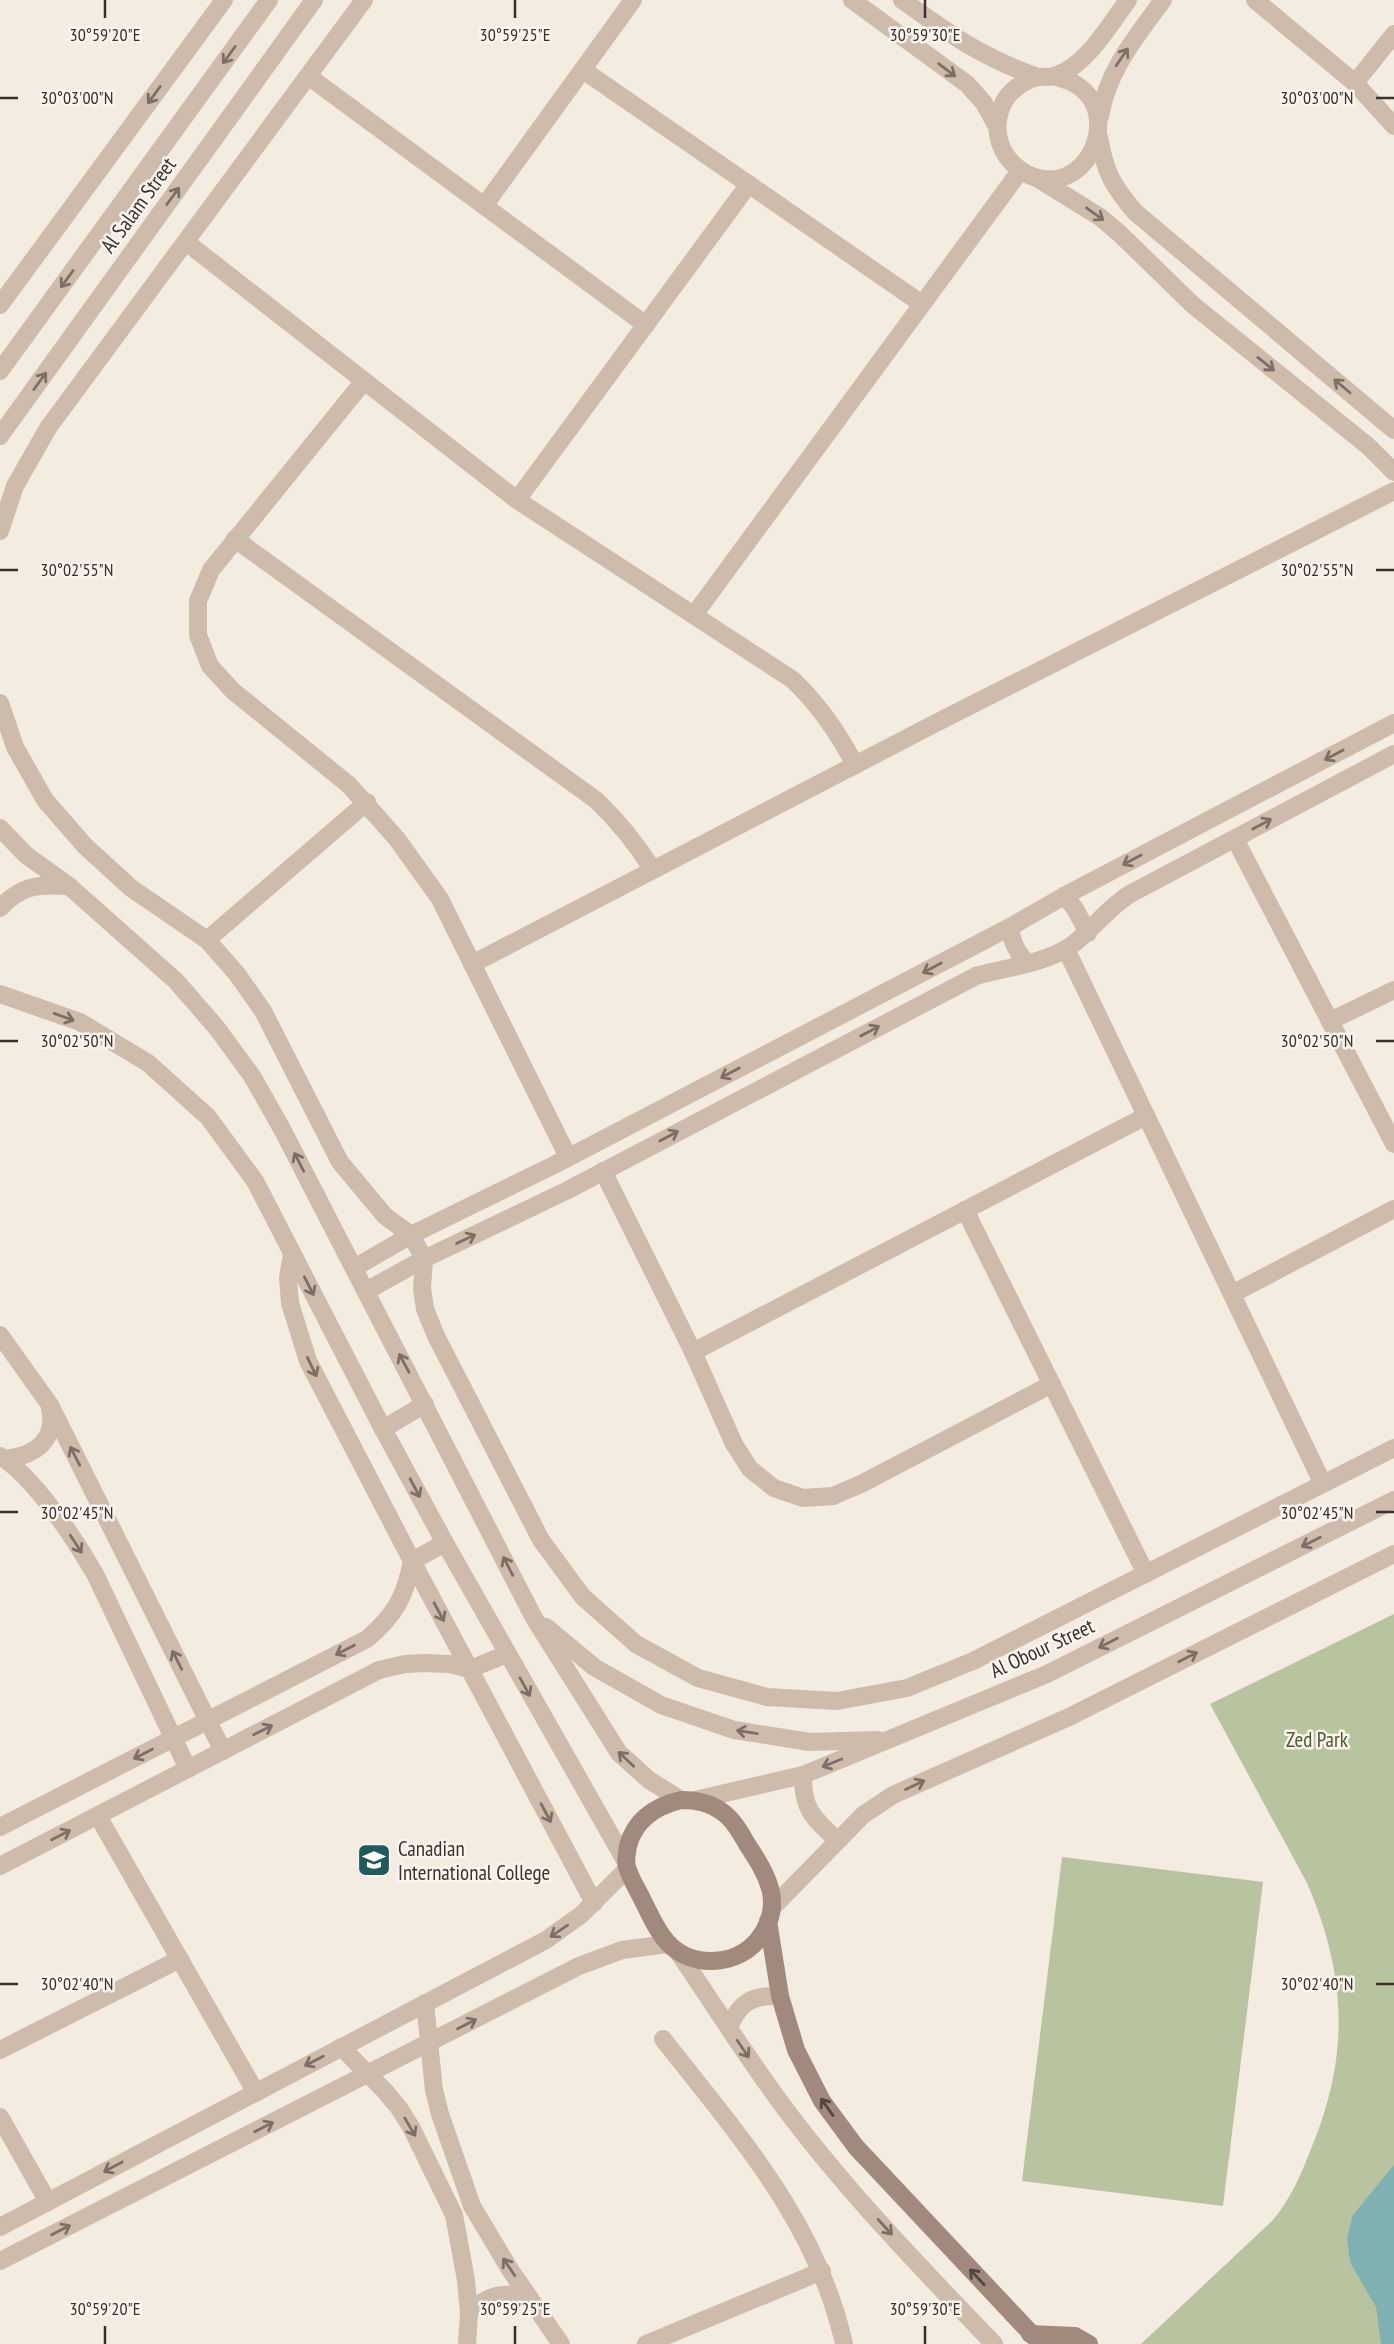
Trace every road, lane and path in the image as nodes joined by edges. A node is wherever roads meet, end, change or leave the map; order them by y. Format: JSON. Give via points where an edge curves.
{"nodes":[{"id":1,"x":224,"y":0,"type":"edge"},
{"id":2,"x":269,"y":0,"type":"edge"},
{"id":3,"x":314,"y":0,"type":"edge"},
{"id":4,"x":364,"y":0,"type":"edge"},
{"id":5,"x":633,"y":0,"type":"edge"},
{"id":6,"x":852,"y":0,"type":"edge"},
{"id":7,"x":902,"y":0,"type":"edge"},
{"id":8,"x":1128,"y":0,"type":"edge"},
{"id":9,"x":1163,"y":0,"type":"edge"},
{"id":10,"x":1255,"y":0,"type":"edge"},
{"id":11,"x":1394,"y":34,"type":"edge"},
{"id":12,"x":583,"y":70,"type":"junction"},
{"id":13,"x":308,"y":76,"type":"junction"},
{"id":14,"x":1046,"y":76,"type":"junction"},
{"id":15,"x":1355,"y":83,"type":"junction"},
{"id":16,"x":996,"y":125,"type":"junction"},
{"id":17,"x":1394,"y":126,"type":"edge"},
{"id":18,"x":1099,"y":129,"type":"junction"},
{"id":19,"x":1020,"y":171,"type":"junction"},
{"id":20,"x":1037,"y":178,"type":"junction"},
{"id":21,"x":749,"y":184,"type":"junction"},
{"id":22,"x":484,"y":206,"type":"junction"},
{"id":23,"x":186,"y":242,"type":"junction"},
{"id":24,"x":922,"y":304,"type":"junction"},
{"id":25,"x":0,"y":305,"type":"edge"},
{"id":26,"x":646,"y":325,"type":"junction"},
{"id":27,"x":0,"y":371,"type":"edge"},
{"id":28,"x":364,"y":381,"type":"junction"},
{"id":29,"x":1394,"y":430,"type":"edge"},
{"id":30,"x":0,"y":436,"type":"edge"},
{"id":31,"x":1394,"y":472,"type":"edge"},
{"id":32,"x":1394,"y":491,"type":"edge"},
{"id":33,"x":517,"y":500,"type":"junction"},
{"id":34,"x":0,"y":531,"type":"edge"},
{"id":35,"x":235,"y":539,"type":"junction"},
{"id":36,"x":694,"y":615,"type":"junction"},
{"id":37,"x":0,"y":702,"type":"edge"},
{"id":38,"x":1394,"y":723,"type":"edge"},
{"id":39,"x":1394,"y":754,"type":"edge"},
{"id":40,"x":855,"y":765,"type":"junction"},
{"id":41,"x":367,"y":802,"type":"junction"},
{"id":42,"x":0,"y":828,"type":"edge"},
{"id":43,"x":1235,"y":839,"type":"junction"},
{"id":44,"x":653,"y":870,"type":"junction"},
{"id":45,"x":69,"y":886,"type":"junction"},
{"id":46,"x":1064,"y":896,"type":"junction"},
{"id":47,"x":0,"y":908,"type":"edge"},
{"id":48,"x":1010,"y":927,"type":"junction"},
{"id":49,"x":1088,"y":933,"type":"junction"},
{"id":50,"x":206,"y":940,"type":"junction"},
{"id":51,"x":1066,"y":949,"type":"junction"},
{"id":52,"x":1026,"y":962,"type":"junction"},
{"id":53,"x":472,"y":964,"type":"junction"},
{"id":54,"x":1394,"y":990,"type":"edge"},
{"id":55,"x":1,"y":992,"type":"edge"},
{"id":56,"x":1330,"y":1021,"type":"junction"},
{"id":57,"x":1146,"y":1116,"type":"junction"},
{"id":58,"x":598,"y":1142,"type":"junction"},
{"id":59,"x":1394,"y":1144,"type":"edge"},
{"id":60,"x":561,"y":1161,"type":"junction"},
{"id":61,"x":607,"y":1169,"type":"junction"},
{"id":62,"x":568,"y":1190,"type":"junction"},
{"id":63,"x":1394,"y":1209,"type":"edge"},
{"id":64,"x":965,"y":1210,"type":"junction"},
{"id":65,"x":411,"y":1234,"type":"junction"},
{"id":66,"x":292,"y":1254,"type":"junction"},
{"id":67,"x":424,"y":1259,"type":"junction"},
{"id":68,"x":354,"y":1268,"type":"junction"},
{"id":69,"x":366,"y":1291,"type":"junction"},
{"id":70,"x":1232,"y":1294,"type":"junction"},
{"id":71,"x":0,"y":1335,"type":"edge"},
{"id":72,"x":692,"y":1352,"type":"junction"},
{"id":73,"x":1052,"y":1384,"type":"junction"},
{"id":74,"x":425,"y":1404,"type":"junction"},
{"id":75,"x":50,"y":1405,"type":"junction"},
{"id":76,"x":383,"y":1429,"type":"junction"},
{"id":77,"x":1394,"y":1448,"type":"edge"},
{"id":78,"x":2,"y":1457,"type":"edge"},
{"id":79,"x":1324,"y":1484,"type":"junction"},
{"id":80,"x":1394,"y":1500,"type":"edge"},
{"id":81,"x":445,"y":1543,"type":"junction"},
{"id":82,"x":1394,"y":1554,"type":"edge"},
{"id":83,"x":412,"y":1561,"type":"junction"},
{"id":84,"x":1146,"y":1574,"type":"junction"},
{"id":85,"x":534,"y":1618,"type":"junction"},
{"id":86,"x":507,"y":1654,"type":"junction"},
{"id":87,"x":470,"y":1669,"type":"junction"},
{"id":88,"x":207,"y":1721,"type":"junction"},
{"id":89,"x":173,"y":1738,"type":"junction"},
{"id":90,"x":888,"y":1740,"type":"junction"},
{"id":91,"x":223,"y":1751,"type":"junction"},
{"id":92,"x":188,"y":1769,"type":"junction"},
{"id":93,"x":803,"y":1775,"type":"junction"},
{"id":94,"x":688,"y":1800,"type":"junction"},
{"id":95,"x":97,"y":1816,"type":"junction"},
{"id":96,"x":0,"y":1827,"type":"edge"},
{"id":97,"x":837,"y":1840,"type":"junction"},
{"id":98,"x":0,"y":1866,"type":"edge"},
{"id":99,"x":626,"y":1866,"type":"junction"},
{"id":100,"x":594,"y":1903,"type":"junction"},
{"id":101,"x":770,"y":1915,"type":"junction"},
{"id":102,"x":673,"y":1948,"type":"junction"},
{"id":103,"x":180,"y":1959,"type":"junction"},
{"id":104,"x":780,"y":1996,"type":"junction"},
{"id":105,"x":425,"y":2003,"type":"junction"},
{"id":106,"x":729,"y":2027,"type":"junction"},
{"id":107,"x":663,"y":2039,"type":"dead end"},
{"id":108,"x":430,"y":2042,"type":"junction"},
{"id":109,"x":341,"y":2047,"type":"junction"},
{"id":110,"x":0,"y":2050,"type":"edge"},
{"id":111,"x":368,"y":2074,"type":"junction"},
{"id":112,"x":255,"y":2091,"type":"junction"},
{"id":113,"x":0,"y":2117,"type":"edge"},
{"id":114,"x":48,"y":2202,"type":"junction"},
{"id":115,"x":472,"y":2206,"type":"junction"},
{"id":116,"x":454,"y":2215,"type":"junction"},
{"id":117,"x":0,"y":2227,"type":"edge"},
{"id":118,"x":0,"y":2261,"type":"edge"},
{"id":119,"x":822,"y":2271,"type":"junction"},
{"id":120,"x":529,"y":2297,"type":"junction"},
{"id":121,"x":469,"y":2313,"type":"junction"},
{"id":122,"x":1036,"y":2339,"type":"edge"},
{"id":123,"x":467,"y":2344,"type":"edge"},
{"id":124,"x":561,"y":2344,"type":"edge"},
{"id":125,"x":646,"y":2344,"type":"edge"},
{"id":126,"x":845,"y":2344,"type":"edge"},
{"id":127,"x":994,"y":2344,"type":"edge"},
{"id":128,"x":1089,"y":2344,"type":"edge"}],
"edges":[{"from":1,"to":25,"type":"street","one_way":true},
{"from":2,"to":27,"type":"street","name":"Al Salam Street","one_way":true},
{"from":30,"to":3,"type":"street","name":"Al Salam Street","one_way":true},
{"from":4,"to":13,"type":"street"},
{"from":5,"to":12,"type":"street"},
{"from":6,"to":16,"type":"street","one_way":true,"via":[[967,84]]},
{"from":7,"to":14,"type":"street","via":[[986,57]]},
{"from":8,"to":14,"type":"street","via":[[1094,47],[1069,68]]},
{"from":18,"to":9,"type":"street","one_way":true,"via":[[1108,82]]},
{"from":10,"to":15,"type":"street"},
{"from":11,"to":15,"type":"street"},
{"from":12,"to":21,"type":"street"},
{"from":12,"to":22,"type":"street"},
{"from":13,"to":22,"type":"street"},
{"from":13,"to":23,"type":"street"},
{"from":14,"to":16,"type":"street","via":[[1017,86],[1002,103]]},
{"from":14,"to":18,"type":"street","via":[[1076,84],[1092,100]]},
{"from":15,"to":17,"type":"street"},
{"from":16,"to":19,"type":"street","via":[[998,143]]},
{"from":18,"to":20,"type":"street","via":[[1091,156],[1077,170],[1058,178]]},
{"from":29,"to":18,"type":"street","one_way":true,"via":[[1135,212],[1116,190],[1104,165]]},
{"from":19,"to":20,"type":"street"},
{"from":19,"to":24,"type":"street"},
{"from":20,"to":31,"type":"street","one_way":true,"via":[[1119,233],[1193,305]]},
{"from":21,"to":24,"type":"street"},
{"from":21,"to":26,"type":"street"},
{"from":22,"to":26,"type":"street"},
{"from":23,"to":28,"type":"street"},
{"from":23,"to":34,"type":"street","via":[[48,428],[15,486]]},
{"from":24,"to":36,"type":"street"},
{"from":26,"to":33,"type":"street"},
{"from":28,"to":33,"type":"street"},
{"from":28,"to":35,"type":"street"},
{"from":32,"to":40,"type":"street"},
{"from":33,"to":36,"type":"street"},
{"from":35,"to":41,"type":"street","via":[[211,570],[198,601],[198,635],[210,666],[233,691]]},
{"from":35,"to":44,"type":"street","via":[[596,800],[637,844]]},
{"from":36,"to":40,"type":"street","via":[[793,680],[832,724]]},
{"from":37,"to":50,"type":"street","via":[[15,747],[45,800],[85,846],[131,888]]},
{"from":38,"to":46,"type":"street","one_way":true},
{"from":43,"to":39,"type":"street","one_way":true},
{"from":40,"to":44,"type":"street"},
{"from":41,"to":50,"type":"street"},
{"from":41,"to":53,"type":"street","via":[[440,899]]},
{"from":42,"to":45,"type":"street","via":[[26,855]]},
{"from":43,"to":49,"type":"street","via":[[1113,905]]},
{"from":43,"to":56,"type":"street"},
{"from":44,"to":53,"type":"street"},
{"from":45,"to":47,"type":"street","via":[[40,884],[13,894]]},
{"from":68,"to":45,"type":"street","one_way":true,"via":[[252,1076],[216,1027],[176,981]]},
{"from":46,"to":48,"type":"street"},
{"from":46,"to":49,"type":"street"},
{"from":48,"to":52,"type":"street","via":[[1017,953]]},
{"from":48,"to":58,"type":"street","one_way":true},
{"from":49,"to":51,"type":"street"},
{"from":50,"to":65,"type":"street","via":[[263,1011],[340,1162],[385,1216]]},
{"from":51,"to":52,"type":"street"},
{"from":51,"to":57,"type":"street"},
{"from":61,"to":52,"type":"street","one_way":true,"via":[[976,976]]},
{"from":53,"to":60,"type":"street"},
{"from":54,"to":56,"type":"street"},
{"from":55,"to":66,"type":"street","one_way":true,"via":[[80,1022],[148,1063],[208,1117],[255,1181]]},
{"from":56,"to":59,"type":"street"},
{"from":57,"to":64,"type":"street"},
{"from":57,"to":70,"type":"street"},
{"from":58,"to":60,"type":"street"},
{"from":58,"to":61,"type":"street"},
{"from":60,"to":62,"type":"street"},
{"from":60,"to":65,"type":"street"},
{"from":61,"to":62,"type":"street"},
{"from":61,"to":72,"type":"street"},
{"from":67,"to":62,"type":"street","one_way":true},
{"from":63,"to":70,"type":"street"},
{"from":64,"to":72,"type":"street"},
{"from":64,"to":73,"type":"street"},
{"from":65,"to":67,"type":"street"},
{"from":65,"to":68,"type":"street"},
{"from":66,"to":76,"type":"street","one_way":true},
{"from":66,"to":83,"type":"street","one_way":true,"via":[[290,1303],[308,1361]]},
{"from":67,"to":69,"type":"street"},
{"from":67,"to":84,"type":"street","via":[[422,1288],[428,1318],[541,1540],[583,1597],[636,1644],[698,1678],[767,1697],[826,1700],[908,1688],[973,1661]]},
{"from":68,"to":69,"type":"street"},
{"from":74,"to":69,"type":"street","one_way":true},
{"from":70,"to":79,"type":"street"},
{"from":71,"to":75,"type":"street"},
{"from":72,"to":73,"type":"street","via":[[750,1469],[774,1488],[803,1498],[833,1496],[861,1484]]},
{"from":73,"to":84,"type":"street"},
{"from":74,"to":76,"type":"street"},
{"from":85,"to":74,"type":"street","one_way":true},
{"from":75,"to":78,"type":"street","via":[[53,1420],[37,1449],[22,1458]]},
{"from":88,"to":75,"type":"street","one_way":true},
{"from":76,"to":81,"type":"street","one_way":true},
{"from":77,"to":79,"type":"street"},
{"from":78,"to":89,"type":"street","one_way":true,"via":[[34,1487],[80,1548]]},
{"from":79,"to":84,"type":"street"},
{"from":80,"to":90,"type":"street","name":"Al Obour Street","one_way":true,"via":[[1047,1674]]},
{"from":81,"to":83,"type":"street"},
{"from":81,"to":86,"type":"street"},
{"from":97,"to":82,"type":"street","one_way":true,"via":[[893,1795],[1069,1717]]},
{"from":83,"to":87,"type":"street","one_way":true},
{"from":83,"to":88,"type":"street","one_way":true,"via":[[399,1604],[367,1639]]},
{"from":90,"to":85,"type":"street","one_way":true,"via":[[810,1742],[764,1735],[734,1730],[661,1705],[594,1667]]},
{"from":94,"to":85,"type":"street","one_way":true,"via":[[649,1780],[619,1754]]},
{"from":86,"to":87,"type":"street"},
{"from":86,"to":99,"type":"street","one_way":true},
{"from":91,"to":87,"type":"street","one_way":true,"via":[[379,1670],[425,1662]]},
{"from":87,"to":100,"type":"street","one_way":true},
{"from":88,"to":89,"type":"street"},
{"from":88,"to":91,"type":"street"},
{"from":89,"to":92,"type":"street"},
{"from":89,"to":96,"type":"street","one_way":true},
{"from":90,"to":93,"type":"street","name":"Al Obour Street","one_way":true},
{"from":91,"to":92,"type":"street"},
{"from":92,"to":95,"type":"street"},
{"from":93,"to":94,"type":"street","name":"Al Obour Street"},
{"from":93,"to":97,"type":"street","via":[[807,1810]]},
{"from":94,"to":99,"type":"street","via":[[644,1817],[630,1840]]},
{"from":94,"to":101,"type":"street","via":[[708,1803],[731,1818],[769,1881]]},
{"from":98,"to":95,"type":"street","one_way":true},
{"from":95,"to":103,"type":"street"},
{"from":97,"to":101,"type":"street"},
{"from":99,"to":100,"type":"street"},
{"from":99,"to":102,"type":"street","via":[[659,1932]]},
{"from":100,"to":105,"type":"street","one_way":true,"via":[[546,1940]]},
{"from":101,"to":102,"type":"street","via":[[754,1944],[731,1958],[704,1961]]},
{"from":101,"to":104,"type":"street"},
{"from":102,"to":106,"type":"street"},
{"from":108,"to":102,"type":"street","one_way":true,"via":[[600,1957],[645,1946]]},
{"from":103,"to":110,"type":"street"},
{"from":103,"to":112,"type":"street"},
{"from":104,"to":106,"type":"street","via":[[748,2001]]},
{"from":122,"to":104,"type":"street","one_way":true,"via":[[856,2147],[822,2101],[796,2050]]},
{"from":105,"to":108,"type":"street"},
{"from":105,"to":109,"type":"street"},
{"from":106,"to":127,"type":"street","one_way":true,"via":[[761,2077],[834,2170]]},
{"from":107,"to":119,"type":"street","via":[[769,2175]]},
{"from":108,"to":111,"type":"street"},
{"from":108,"to":115,"type":"street","via":[[434,2090]]},
{"from":109,"to":111,"type":"street"},
{"from":109,"to":112,"type":"street","one_way":true},
{"from":111,"to":116,"type":"street","one_way":true,"via":[[411,2127]]},
{"from":118,"to":111,"type":"street","one_way":true},
{"from":112,"to":114,"type":"street","one_way":true},
{"from":113,"to":114,"type":"street"},
{"from":114,"to":117,"type":"street"},
{"from":115,"to":116,"type":"street"},
{"from":120,"to":115,"type":"street","one_way":true},
{"from":116,"to":121,"type":"street"},
{"from":119,"to":125,"type":"street"},
{"from":119,"to":126,"type":"street"},
{"from":120,"to":121,"type":"street","via":[[496,2295]]},
{"from":120,"to":124,"type":"street"},
{"from":121,"to":123,"type":"street"},
{"from":122,"to":128,"type":"street","via":[[1075,2336]]}]}
